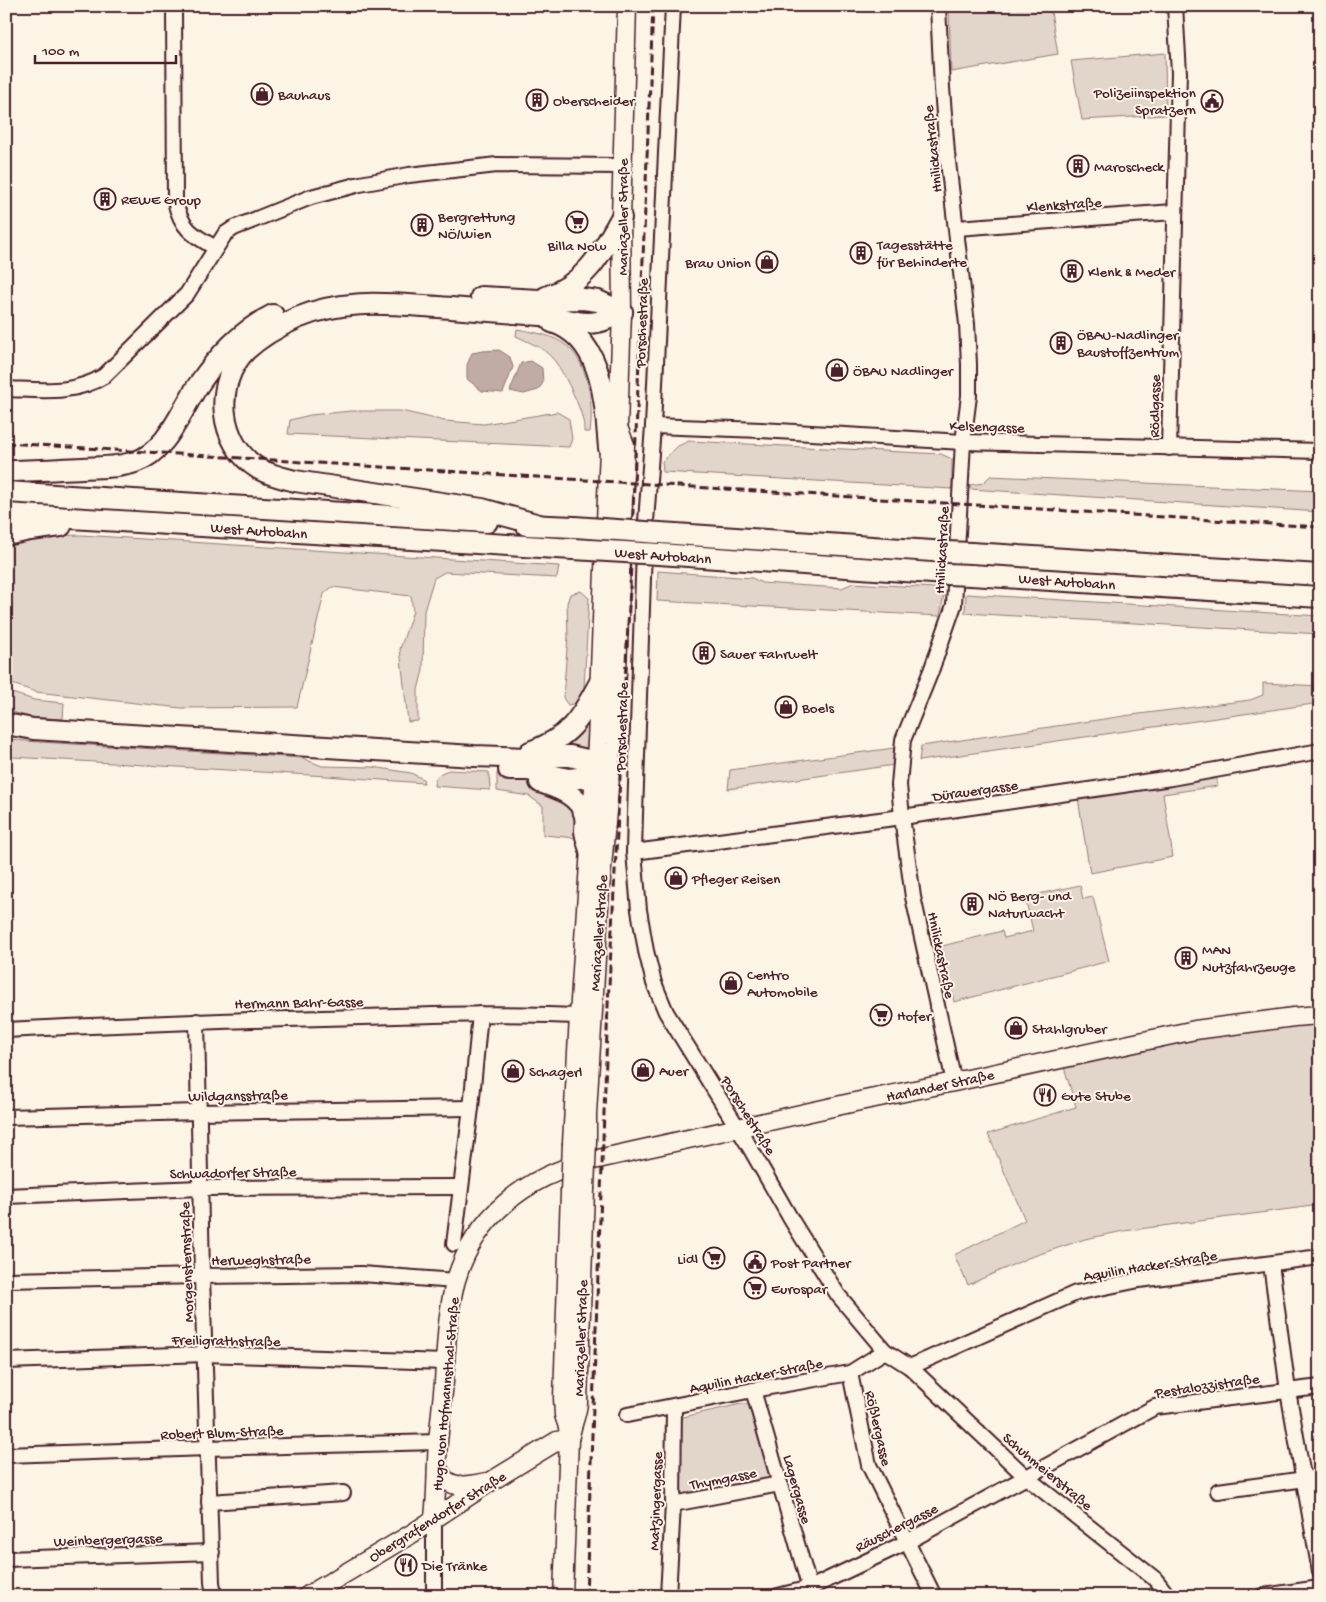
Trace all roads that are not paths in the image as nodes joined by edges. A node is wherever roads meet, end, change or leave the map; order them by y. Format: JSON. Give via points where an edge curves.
{"nodes":[{"id":1,"x":174,"y":6,"type":"edge"},
{"id":2,"x":627,"y":6,"type":"edge"},
{"id":3,"x":673,"y":6,"type":"edge"},
{"id":4,"x":938,"y":6,"type":"edge"},
{"id":5,"x":1175,"y":6,"type":"edge"},
{"id":6,"x":622,"y":166,"type":"junction"},
{"id":7,"x":1174,"y":212,"type":"junction"},
{"id":8,"x":621,"y":218,"type":"junction"},
{"id":9,"x":957,"y":228,"type":"junction"},
{"id":10,"x":216,"y":248,"type":"junction"},
{"id":11,"x":538,"y":300,"type":"junction"},
{"id":12,"x":622,"y":312,"type":"junction"},
{"id":13,"x":521,"y":314,"type":"junction"},
{"id":14,"x":6,"y":389,"type":"edge"},
{"id":15,"x":654,"y":426,"type":"junction"},
{"id":16,"x":618,"y":427,"type":"junction"},
{"id":17,"x":962,"y":442,"type":"junction"},
{"id":18,"x":608,"y":448,"type":"junction"},
{"id":19,"x":1169,"y":448,"type":"junction"},
{"id":20,"x":1320,"y":451,"type":"edge"},
{"id":21,"x":6,"y":471,"type":"edge"},
{"id":22,"x":6,"y":492,"type":"edge"},
{"id":23,"x":6,"y":514,"type":"edge"},
{"id":24,"x":126,"y":521,"type":"junction"},
{"id":25,"x":539,"y":525,"type":"junction"},
{"id":26,"x":6,"y":535,"type":"edge"},
{"id":27,"x":1320,"y":575,"type":"edge"},
{"id":28,"x":1320,"y":597,"type":"edge"},
{"id":29,"x":599,"y":684,"type":"junction"},
{"id":30,"x":6,"y":724,"type":"edge"},
{"id":31,"x":6,"y":734,"type":"edge"},
{"id":32,"x":1320,"y":750,"type":"edge"},
{"id":33,"x":514,"y":764,"type":"junction"},
{"id":34,"x":600,"y":770,"type":"junction"},
{"id":35,"x":902,"y":817,"type":"junction"},
{"id":36,"x":590,"y":850,"type":"junction"},
{"id":37,"x":634,"y":852,"type":"junction"},
{"id":38,"x":480,"y":1014,"type":"junction"},
{"id":39,"x":586,"y":1016,"type":"junction"},
{"id":40,"x":1320,"y":1016,"type":"edge"},
{"id":41,"x":197,"y":1021,"type":"junction"},
{"id":42,"x":6,"y":1030,"type":"edge"},
{"id":43,"x":954,"y":1082,"type":"junction"},
{"id":44,"x":471,"y":1108,"type":"junction"},
{"id":45,"x":198,"y":1112,"type":"junction"},
{"id":46,"x":6,"y":1117,"type":"edge"},
{"id":47,"x":739,"y":1128,"type":"junction"},
{"id":48,"x":562,"y":1168,"type":"joint"},
{"id":49,"x":460,"y":1187,"type":"junction"},
{"id":50,"x":200,"y":1188,"type":"junction"},
{"id":51,"x":6,"y":1196,"type":"edge"},
{"id":52,"x":454,"y":1244,"type":"dead end"},
{"id":53,"x":1320,"y":1257,"type":"edge"},
{"id":54,"x":1271,"y":1264,"type":"junction"},
{"id":55,"x":202,"y":1276,"type":"junction"},
{"id":56,"x":6,"y":1280,"type":"edge"},
{"id":57,"x":456,"y":1281,"type":"junction"},
{"id":58,"x":885,"y":1351,"type":"junction"},
{"id":59,"x":205,"y":1354,"type":"junction"},
{"id":60,"x":6,"y":1361,"type":"edge"},
{"id":61,"x":445,"y":1362,"type":"junction"},
{"id":62,"x":910,"y":1367,"type":"junction"},
{"id":63,"x":850,"y":1373,"type":"junction"},
{"id":64,"x":1320,"y":1387,"type":"edge"},
{"id":65,"x":753,"y":1390,"type":"junction"},
{"id":66,"x":1288,"y":1391,"type":"junction"},
{"id":67,"x":674,"y":1407,"type":"junction"},
{"id":68,"x":627,"y":1415,"type":"dead end"},
{"id":69,"x":569,"y":1439,"type":"junction"},
{"id":70,"x":438,"y":1442,"type":"junction"},
{"id":71,"x":208,"y":1448,"type":"junction"},
{"id":72,"x":6,"y":1455,"type":"edge"},
{"id":73,"x":437,"y":1468,"type":"junction"},
{"id":74,"x":1026,"y":1477,"type":"junction"},
{"id":75,"x":1320,"y":1477,"type":"edge"},
{"id":76,"x":1303,"y":1480,"type":"junction"},
{"id":77,"x":490,"y":1482,"type":"junction"},
{"id":78,"x":780,"y":1484,"type":"junction"},
{"id":79,"x":1218,"y":1491,"type":"dead end"},
{"id":80,"x":343,"y":1493,"type":"dead end"},
{"id":81,"x":209,"y":1502,"type":"junction"},
{"id":82,"x":673,"y":1504,"type":"junction"},
{"id":83,"x":434,"y":1518,"type":"junction"},
{"id":84,"x":907,"y":1542,"type":"junction"},
{"id":85,"x":212,"y":1552,"type":"junction"},
{"id":86,"x":6,"y":1559,"type":"edge"},
{"id":87,"x":1320,"y":1572,"type":"edge"},
{"id":88,"x":1320,"y":1588,"type":"edge"},
{"id":89,"x":811,"y":1592,"type":"edge"},
{"id":90,"x":214,"y":1596,"type":"edge"},
{"id":91,"x":306,"y":1596,"type":"edge"},
{"id":92,"x":434,"y":1596,"type":"edge"},
{"id":93,"x":563,"y":1596,"type":"edge"},
{"id":94,"x":668,"y":1596,"type":"edge"},
{"id":95,"x":778,"y":1596,"type":"edge"},
{"id":96,"x":934,"y":1596,"type":"edge"},
{"id":97,"x":1168,"y":1596,"type":"edge"},
{"id":98,"x":1263,"y":1596,"type":"edge"}],
"edges":[{"from":1,"to":10,"type":"street","via":[[175,201],[183,223],[193,235]]},
{"from":2,"to":6,"type":"main road","name":"Mariazeller Straße"},
{"from":3,"to":15,"type":"street","name":"Porschestraße"},
{"from":4,"to":9,"type":"street","name":"Hnilickastraße","via":[[947,153]]},
{"from":5,"to":7,"type":"street","name":"Rödlgasse","via":[[1179,72]]},
{"from":6,"to":8,"type":"main road","name":"Mariazeller Straße"},
{"from":6,"to":10,"type":"street","via":[[497,165],[368,182],[311,197],[234,228]]},
{"from":7,"to":9,"type":"street","name":"Klenkstraße"},
{"from":7,"to":19,"type":"street","name":"Rödlgasse"},
{"from":8,"to":11,"type":"highway","via":[[602,252],[584,275],[561,292]]},
{"from":8,"to":12,"type":"main road","name":"Mariazeller Straße"},
{"from":9,"to":17,"type":"street","name":"Hnilickastraße","via":[[969,364]]},
{"from":10,"to":14,"type":"street","via":[[187,294],[104,376],[92,383],[62,390]]},
{"from":11,"to":12,"type":"highway","via":[[598,301]]},
{"from":11,"to":21,"type":"highway","via":[[363,292],[332,295],[296,305],[267,318],[224,351],[170,433],[159,446],[137,462],[116,466]]},
{"from":12,"to":13,"type":"highway","via":[[589,323]]},
{"from":12,"to":16,"type":"main road","name":"Mariazeller Straße"},
{"from":13,"to":18,"type":"highway","via":[[555,323],[584,345],[599,376]]},
{"from":13,"to":25,"type":"highway","via":[[380,303],[347,304],[322,310],[262,337],[245,351],[227,384],[224,417],[230,437],[247,460],[274,475],[482,509]]},
{"from":15,"to":17,"type":"street","name":"Kelsengasse"},
{"from":15,"to":37,"type":"street","name":"Porschestraße","via":[[644,549]]},
{"from":16,"to":18,"type":"main road","name":"Mariazeller Straße"},
{"from":16,"to":34,"type":"main road","name":"Mariazeller Straße","via":[[625,446],[617,673]]},
{"from":17,"to":19,"type":"street","name":"Kelsengasse"},
{"from":17,"to":35,"type":"street","name":"Hnilickastraße","via":[[954,605],[903,740],[899,785]]},
{"from":18,"to":29,"type":"main road","name":"Mariazeller Straße"},
{"from":19,"to":20,"type":"street","name":"Kelsengasse"},
{"from":22,"to":25,"type":"highway","name":"West Autobahn"},
{"from":23,"to":24,"type":"highway","name":"West Autobahn"},
{"from":24,"to":26,"type":"highway"},
{"from":24,"to":28,"type":"highway","name":"West Autobahn","bridge":true},
{"from":25,"to":27,"type":"highway","name":"West Autobahn","bridge":true},
{"from":29,"to":33,"type":"highway","via":[[571,729],[558,740]]},
{"from":29,"to":34,"type":"main road","name":"Mariazeller Straße"},
{"from":30,"to":33,"type":"highway","via":[[33,729],[474,756]]},
{"from":31,"to":33,"type":"highway","via":[[498,768]]},
{"from":32,"to":35,"type":"street","name":"Dürauergasse","via":[[1171,778]]},
{"from":33,"to":34,"type":"highway","via":[[570,756],[591,761]]},
{"from":33,"to":36,"type":"highway","via":[[573,798],[583,811]]},
{"from":34,"to":36,"type":"main road","name":"Mariazeller Straße"},
{"from":34,"to":39,"type":"main road","name":"Mariazeller Straße","via":[[600,889]]},
{"from":35,"to":37,"type":"street","name":"Dürauergasse"},
{"from":35,"to":43,"type":"street","name":"Hnilickastraße","via":[[913,897]]},
{"from":36,"to":39,"type":"main road","name":"Mariazeller Straße"},
{"from":37,"to":47,"type":"street","name":"Porschestraße","via":[[639,910],[654,983],[666,1012]]},
{"from":38,"to":39,"type":"street","name":"Hermann Bahr-Gasse"},
{"from":38,"to":41,"type":"street","name":"Hermann Bahr-Gasse"},
{"from":38,"to":44,"type":"street"},
{"from":39,"to":69,"type":"main road","name":"Mariazeller Straße","bridge":true,"via":[[563,1398]]},
{"from":40,"to":43,"type":"main road","name":"Harlander Straße","via":[[1214,1026]]},
{"from":41,"to":42,"type":"street","name":"Hermann Bahr-Gasse"},
{"from":41,"to":45,"type":"street","name":"Morgensternstraße"},
{"from":43,"to":47,"type":"main road","name":"Harlander Straße"},
{"from":44,"to":45,"type":"street","name":"Wildgansstraße"},
{"from":44,"to":49,"type":"street"},
{"from":45,"to":46,"type":"street","name":"Wildgansstraße"},
{"from":45,"to":50,"type":"street","name":"Morgensternstraße"},
{"from":47,"to":48,"type":"main road","name":"Harlander Straße"},
{"from":47,"to":58,"type":"street","name":"Porschestraße","via":[[838,1295]]},
{"from":48,"to":57,"type":"main road","name":"Hugo von Hofmannsthal-Straße","via":[[527,1186],[503,1205],[474,1240]]},
{"from":49,"to":50,"type":"street","name":"Schwadorfer Straße"},
{"from":49,"to":52,"type":"street"},
{"from":50,"to":51,"type":"street","name":"Schwadorfer Straße"},
{"from":50,"to":55,"type":"street","name":"Morgensternstraße"},
{"from":53,"to":54,"type":"street","name":"Aquilin Hacker-Straße"},
{"from":54,"to":62,"type":"street","name":"Aquilin Hacker-Straße","via":[[1139,1280],[1076,1293]]},
{"from":54,"to":66,"type":"street"},
{"from":55,"to":56,"type":"street","name":"Herweghstraße"},
{"from":55,"to":57,"type":"street","name":"Herweghstraße","via":[[361,1274]]},
{"from":55,"to":59,"type":"street","name":"Morgensternstraße"},
{"from":57,"to":61,"type":"main road","name":"Hugo von Hofmannsthal-Straße"},
{"from":58,"to":62,"type":"street","name":"Porschestraße"},
{"from":58,"to":63,"type":"street","name":"Aquilin Hacker-Straße"},
{"from":59,"to":60,"type":"street","name":"Freiligrathstraße"},
{"from":59,"to":61,"type":"street","name":"Freiligrathstraße"},
{"from":59,"to":71,"type":"street","name":"Morgensternstraße"},
{"from":61,"to":70,"type":"main road","name":"Hugo von Hofmannsthal-Straße"},
{"from":62,"to":74,"type":"street","name":"Schuhmeierstraße"},
{"from":63,"to":65,"type":"street","name":"Aquilin Hacker-Straße"},
{"from":63,"to":84,"type":"street","name":"Rößlergasse","via":[[869,1465]]},
{"from":64,"to":66,"type":"street","name":"Pestalozzistraße"},
{"from":65,"to":67,"type":"street","name":"Aquilin Hacker-Straße"},
{"from":65,"to":78,"type":"street","name":"Lagergasse"},
{"from":66,"to":74,"type":"street","name":"Pestalozzistraße","via":[[1154,1407]]},
{"from":66,"to":76,"type":"street"},
{"from":67,"to":68,"type":"street","name":"Aquilin Hacker-Straße"},
{"from":67,"to":82,"type":"street","name":"Matzingergasse"},
{"from":69,"to":77,"type":"main road","name":"Obergrafendorfer Straße","via":[[557,1441]]},
{"from":69,"to":93,"type":"main road","name":"Mariazeller Straße"},
{"from":70,"to":71,"type":"street","name":"Robert Blum-Straße"},
{"from":70,"to":73,"type":"main road","name":"Hugo von Hofmannsthal-Straße"},
{"from":71,"to":72,"type":"street","name":"Robert Blum-Straße"},
{"from":71,"to":81,"type":"street","name":"Morgensternstraße"},
{"from":73,"to":77,"type":"main road","via":[[453,1484]]},
{"from":73,"to":83,"type":"main road","name":"Hugo von Hofmannsthal-Straße"},
{"from":74,"to":84,"type":"street","name":"Räuschergasse"},
{"from":74,"to":97,"type":"street","name":"Schuhmeierstraße","via":[[1155,1579]]},
{"from":75,"to":76,"type":"street"},
{"from":76,"to":79,"type":"street"},
{"from":76,"to":87,"type":"street"},
{"from":77,"to":83,"type":"main road","name":"Obergrafendorfer Straße"},
{"from":78,"to":82,"type":"street","name":"Thymgasse"},
{"from":78,"to":89,"type":"street","name":"Lagergasse"},
{"from":80,"to":81,"type":"street"},
{"from":81,"to":85,"type":"street","name":"Morgensternstraße"},
{"from":82,"to":94,"type":"street","name":"Matzingergasse"},
{"from":83,"to":91,"type":"main road","name":"Obergrafendorfer Straße"},
{"from":83,"to":92,"type":"street"},
{"from":84,"to":89,"type":"street","name":"Räuschergasse"},
{"from":84,"to":96,"type":"street","name":"Rößlergasse"},
{"from":85,"to":86,"type":"street","name":"Weinbergergasse"},
{"from":85,"to":90,"type":"street","name":"Morgensternstraße"},
{"from":88,"to":98,"type":"street"},
{"from":89,"to":95,"type":"street","name":"Räuschergasse"}]}
